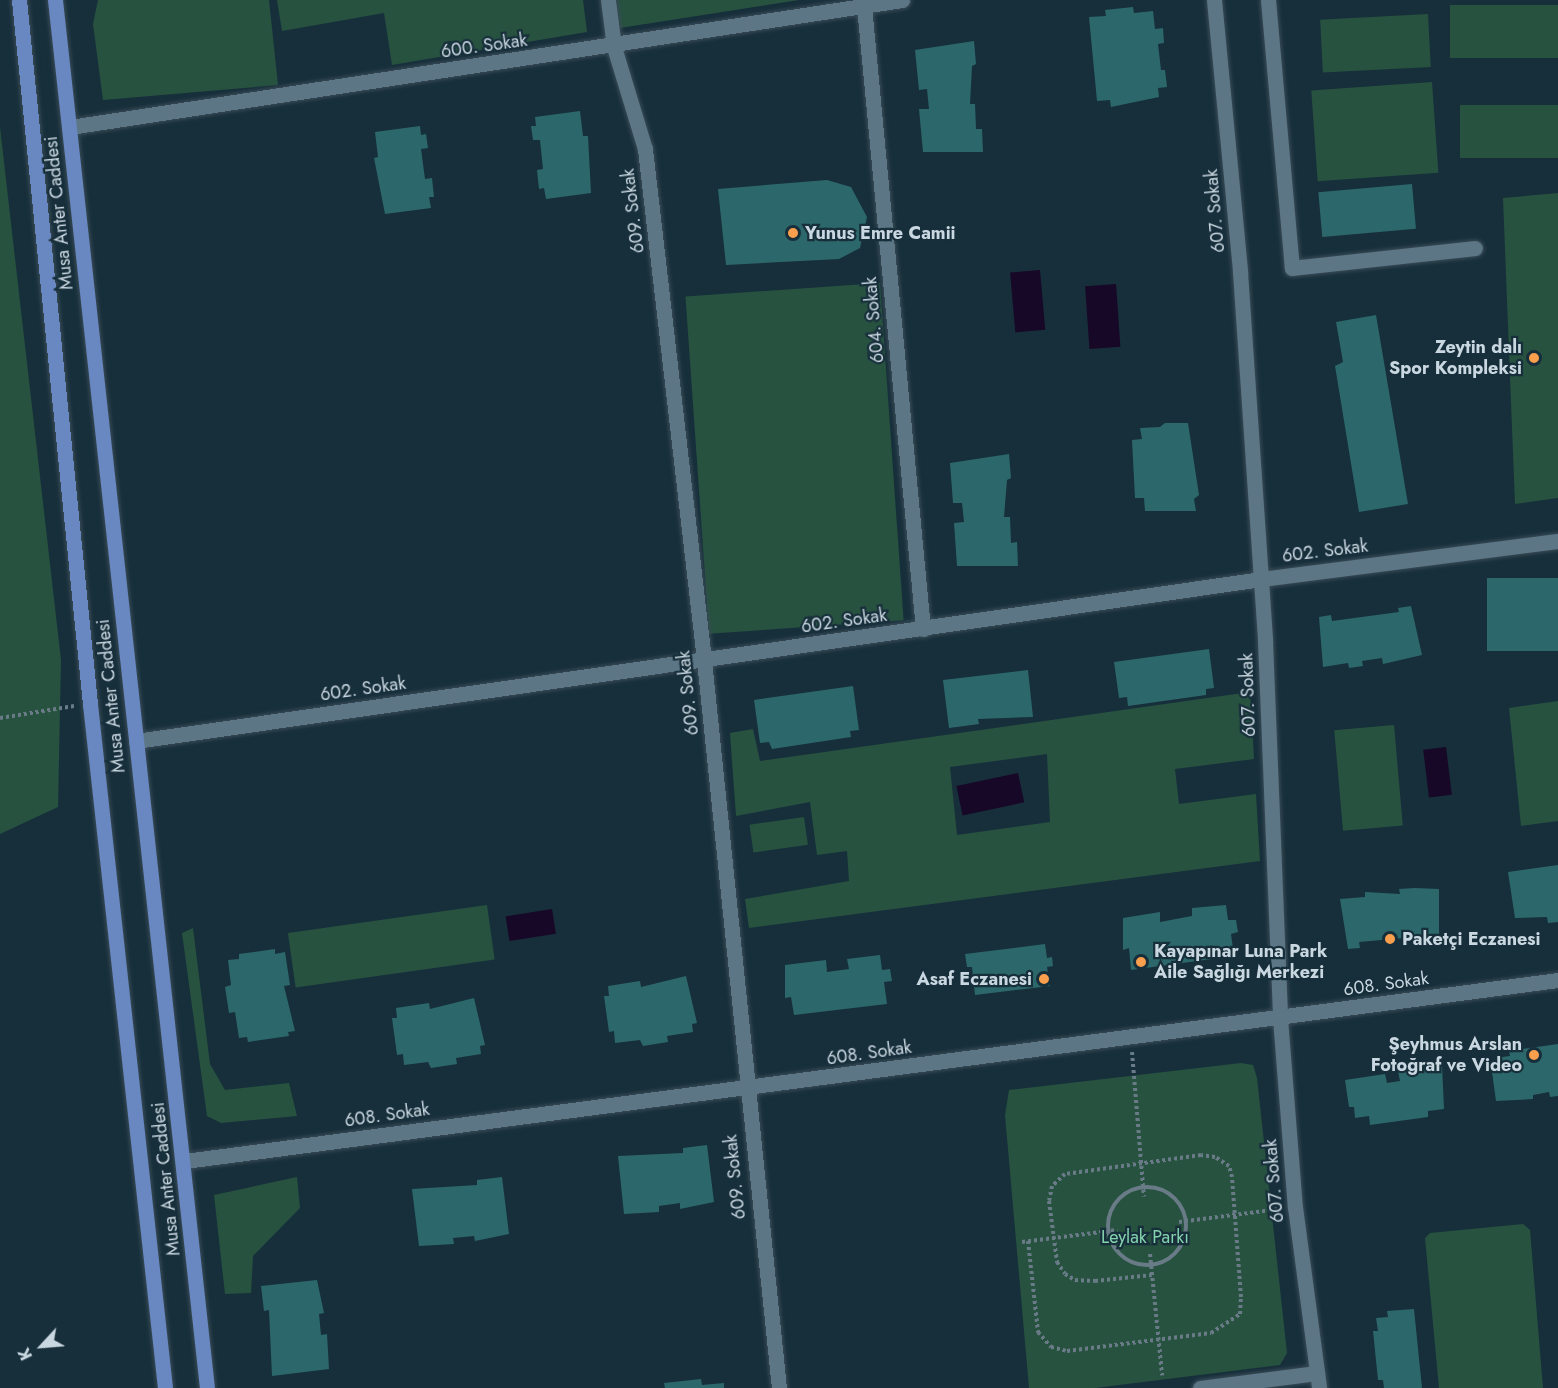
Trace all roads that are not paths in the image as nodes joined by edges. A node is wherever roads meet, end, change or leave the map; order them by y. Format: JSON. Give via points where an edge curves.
{"nodes":[{"id":1,"x":19,"y":0,"type":"edge"},
{"id":2,"x":55,"y":0,"type":"edge"},
{"id":3,"x":608,"y":0,"type":"edge"},
{"id":4,"x":902,"y":0,"type":"edge"},
{"id":5,"x":1214,"y":0,"type":"edge"},
{"id":6,"x":1268,"y":0,"type":"edge"},
{"id":7,"x":864,"y":6,"type":"junction"},
{"id":8,"x":614,"y":47,"type":"junction"},
{"id":9,"x":70,"y":127,"type":"junction"},
{"id":10,"x":1475,"y":248,"type":"dead end"},
{"id":11,"x":1558,"y":541,"type":"edge"},
{"id":12,"x":1261,"y":579,"type":"junction"},
{"id":13,"x":923,"y":629,"type":"junction"},
{"id":14,"x":705,"y":660,"type":"junction"},
{"id":15,"x":136,"y":741,"type":"junction"},
{"id":16,"x":1558,"y":980,"type":"edge"},
{"id":17,"x":1280,"y":1018,"type":"junction"},
{"id":18,"x":745,"y":1089,"type":"junction"},
{"id":19,"x":184,"y":1161,"type":"junction"},
{"id":20,"x":1318,"y":1380,"type":"edge"},
{"id":21,"x":165,"y":1388,"type":"edge"},
{"id":22,"x":207,"y":1388,"type":"edge"},
{"id":23,"x":778,"y":1388,"type":"edge"},
{"id":24,"x":1200,"y":1388,"type":"edge"}],
"edges":[{"from":1,"to":21,"type":"main road","name":"Musa Anter Caddesi","via":[[90,704]]},
{"from":2,"to":9,"type":"main road","name":"Musa Anter Caddesi"},
{"from":3,"to":8,"type":"street","name":"609. Sokak"},
{"from":4,"to":7,"type":"street","name":"600. Sokak"},
{"from":5,"to":12,"type":"street","name":"607. Sokak","via":[[1240,272]]},
{"from":6,"to":10,"type":"street","via":[[1292,268]]},
{"from":7,"to":8,"type":"street","name":"600. Sokak"},
{"from":7,"to":13,"type":"street","name":"604. Sokak"},
{"from":8,"to":9,"type":"street","name":"600. Sokak"},
{"from":8,"to":14,"type":"street","name":"609. Sokak","via":[[645,149]]},
{"from":9,"to":15,"type":"main road","name":"Musa Anter Caddesi"},
{"from":11,"to":12,"type":"street","name":"602. Sokak"},
{"from":12,"to":13,"type":"street","name":"602. Sokak"},
{"from":12,"to":17,"type":"street","name":"607. Sokak"},
{"from":13,"to":14,"type":"street","name":"602. Sokak"},
{"from":14,"to":15,"type":"street","name":"602. Sokak"},
{"from":14,"to":18,"type":"street","name":"609. Sokak"},
{"from":15,"to":19,"type":"main road","name":"Musa Anter Caddesi"},
{"from":16,"to":17,"type":"street","name":"608. Sokak"},
{"from":17,"to":18,"type":"street","name":"608. Sokak"},
{"from":17,"to":20,"type":"street","name":"607. Sokak","via":[[1295,1207]]},
{"from":18,"to":19,"type":"street","name":"608. Sokak"},
{"from":18,"to":23,"type":"street","name":"609. Sokak"},
{"from":19,"to":22,"type":"main road","name":"Musa Anter Caddesi"},
{"from":20,"to":24,"type":"street"}]}
